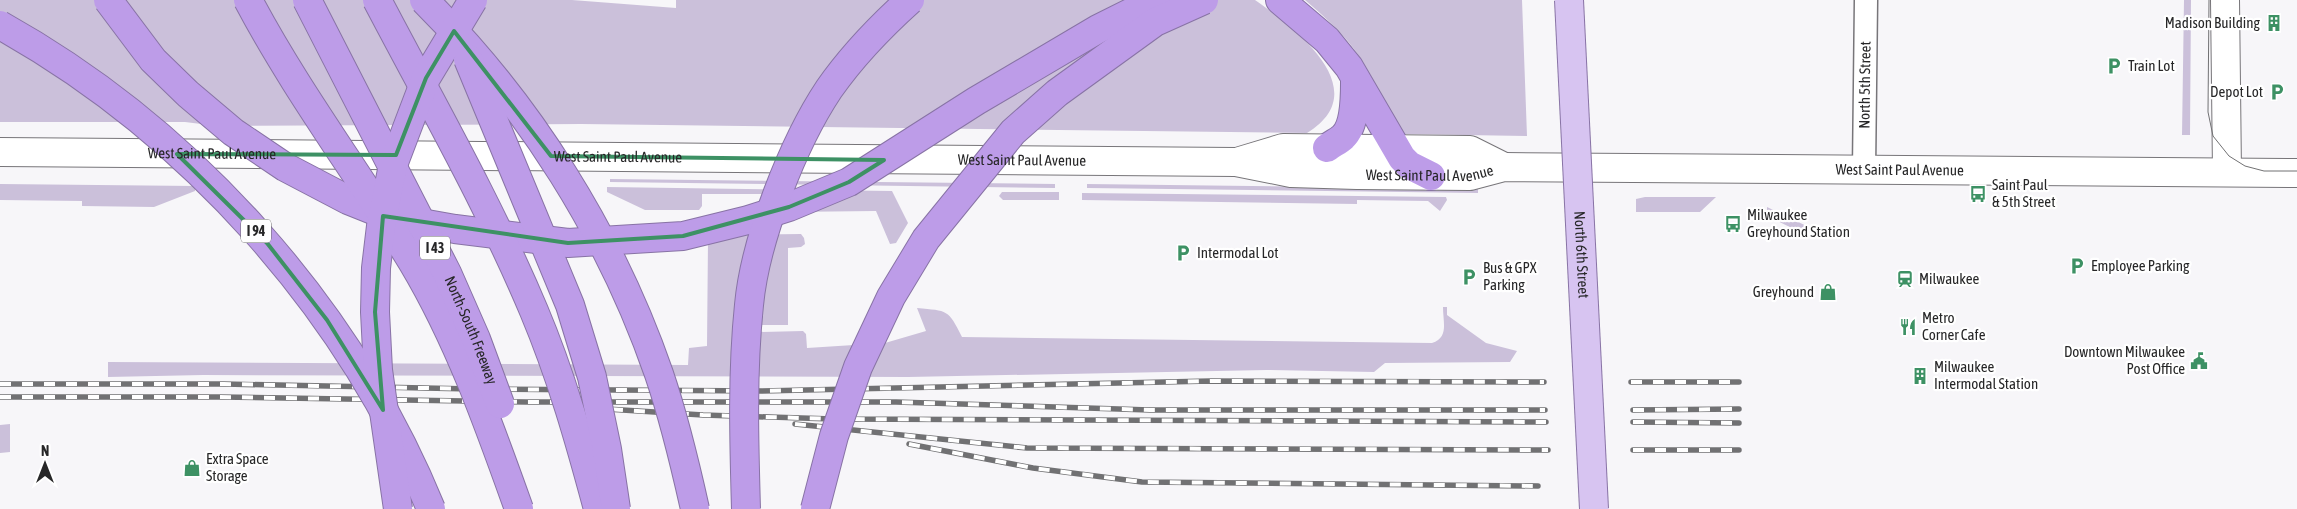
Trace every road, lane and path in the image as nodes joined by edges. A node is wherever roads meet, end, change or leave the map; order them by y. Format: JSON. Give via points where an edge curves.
{"nodes":[{"id":1,"x":108,"y":0,"type":"edge"},
{"id":2,"x":248,"y":0,"type":"edge"},
{"id":3,"x":307,"y":0,"type":"edge"},
{"id":4,"x":377,"y":0,"type":"edge"},
{"id":5,"x":424,"y":0,"type":"edge"},
{"id":6,"x":444,"y":0,"type":"edge"},
{"id":7,"x":473,"y":0,"type":"edge"},
{"id":8,"x":910,"y":0,"type":"edge"},
{"id":9,"x":1161,"y":0,"type":"edge"},
{"id":10,"x":1204,"y":0,"type":"edge"},
{"id":11,"x":1280,"y":0,"type":"edge"},
{"id":12,"x":1569,"y":0,"type":"edge"},
{"id":13,"x":1866,"y":0,"type":"edge"},
{"id":14,"x":2225,"y":0,"type":"edge"},
{"id":15,"x":0,"y":25,"type":"edge"},
{"id":16,"x":1355,"y":78,"type":"junction"},
{"id":17,"x":1327,"y":148,"type":"junction"},
{"id":18,"x":1395,"y":150,"type":"junction"},
{"id":19,"x":0,"y":152,"type":"edge"},
{"id":20,"x":1236,"y":162,"type":"junction"},
{"id":21,"x":1504,"y":168,"type":"junction"},
{"id":22,"x":1864,"y":170,"type":"junction"},
{"id":23,"x":2227,"y":172,"type":"junction"},
{"id":24,"x":2297,"y":173,"type":"edge"},
{"id":25,"x":1431,"y":176,"type":"junction"},
{"id":26,"x":398,"y":509,"type":"edge"},
{"id":27,"x":431,"y":509,"type":"edge"},
{"id":28,"x":519,"y":509,"type":"edge"},
{"id":29,"x":531,"y":509,"type":"edge"},
{"id":30,"x":598,"y":509,"type":"edge"},
{"id":31,"x":616,"y":509,"type":"edge"},
{"id":32,"x":695,"y":509,"type":"edge"},
{"id":33,"x":746,"y":509,"type":"edge"},
{"id":34,"x":815,"y":509,"type":"edge"},
{"id":35,"x":1594,"y":509,"type":"edge"}],
"edges":[{"from":1,"to":9,"type":"highway","bridge":true,"via":[[153,60],[188,94],[233,132],[286,167],[340,196],[392,218],[568,243],[683,236],[789,207],[849,182],[976,101],[1098,29]]},
{"from":2,"to":28,"type":"highway","bridge":true,"via":[[273,48],[414,264],[452,334],[488,420]]},
{"from":3,"to":29,"type":"highway","name":"North-South Freeway","number":"I 43","bridge":true,"via":[[447,273],[476,339],[508,427]]},
{"from":4,"to":30,"type":"highway","bridge":true,"via":[[473,183],[534,311],[580,441]]},
{"from":5,"to":32,"type":"highway","bridge":true,"via":[[507,94],[582,204],[620,277],[659,374],[676,427]]},
{"from":6,"to":31,"type":"highway","bridge":true,"via":[[570,305],[592,377]]},
{"from":7,"to":26,"type":"highway","bridge":true,"via":[[426,78],[393,166],[381,226],[375,312],[378,360]]},
{"from":8,"to":33,"type":"highway","bridge":true,"via":[[878,29],[816,110],[785,175],[761,243],[749,303]]},
{"from":10,"to":34,"type":"highway","bridge":true,"via":[[1154,22],[1057,93],[1013,132],[926,239],[891,297],[858,367],[834,436]]},
{"from":11,"to":16,"type":"highway","via":[[1327,40]]},
{"from":12,"to":35,"type":"main road","name":"North 6th Street","bridge":true},
{"from":13,"to":22,"type":"street","name":"North 5th Street"},
{"from":14,"to":23,"type":"street"},
{"from":15,"to":27,"type":"highway","number":"I 94","bridge":true,"via":[[95,86],[158,136],[210,183],[267,243],[327,320],[390,420]]},
{"from":16,"to":17,"type":"highway","via":[[1349,129]]},
{"from":16,"to":18,"type":"highway"},
{"from":17,"to":18,"type":"street","name":"West Saint Paul Avenue"},
{"from":17,"to":20,"type":"street","name":"West Saint Paul Avenue","via":[[1283,148]]},
{"from":18,"to":21,"type":"street","name":"West Saint Paul Avenue","via":[[1470,150]]},
{"from":18,"to":25,"type":"highway","via":[[1409,165]]},
{"from":19,"to":20,"type":"street","name":"West Saint Paul Avenue"},
{"from":20,"to":25,"type":"street","name":"West Saint Paul Avenue","via":[[1291,174]]},
{"from":21,"to":22,"type":"street","name":"West Saint Paul Avenue"},
{"from":21,"to":25,"type":"street","name":"West Saint Paul Avenue","via":[[1470,176]]},
{"from":22,"to":23,"type":"street","name":"West Saint Paul Avenue"},
{"from":23,"to":24,"type":"street","name":"West Saint Paul Avenue"}]}
